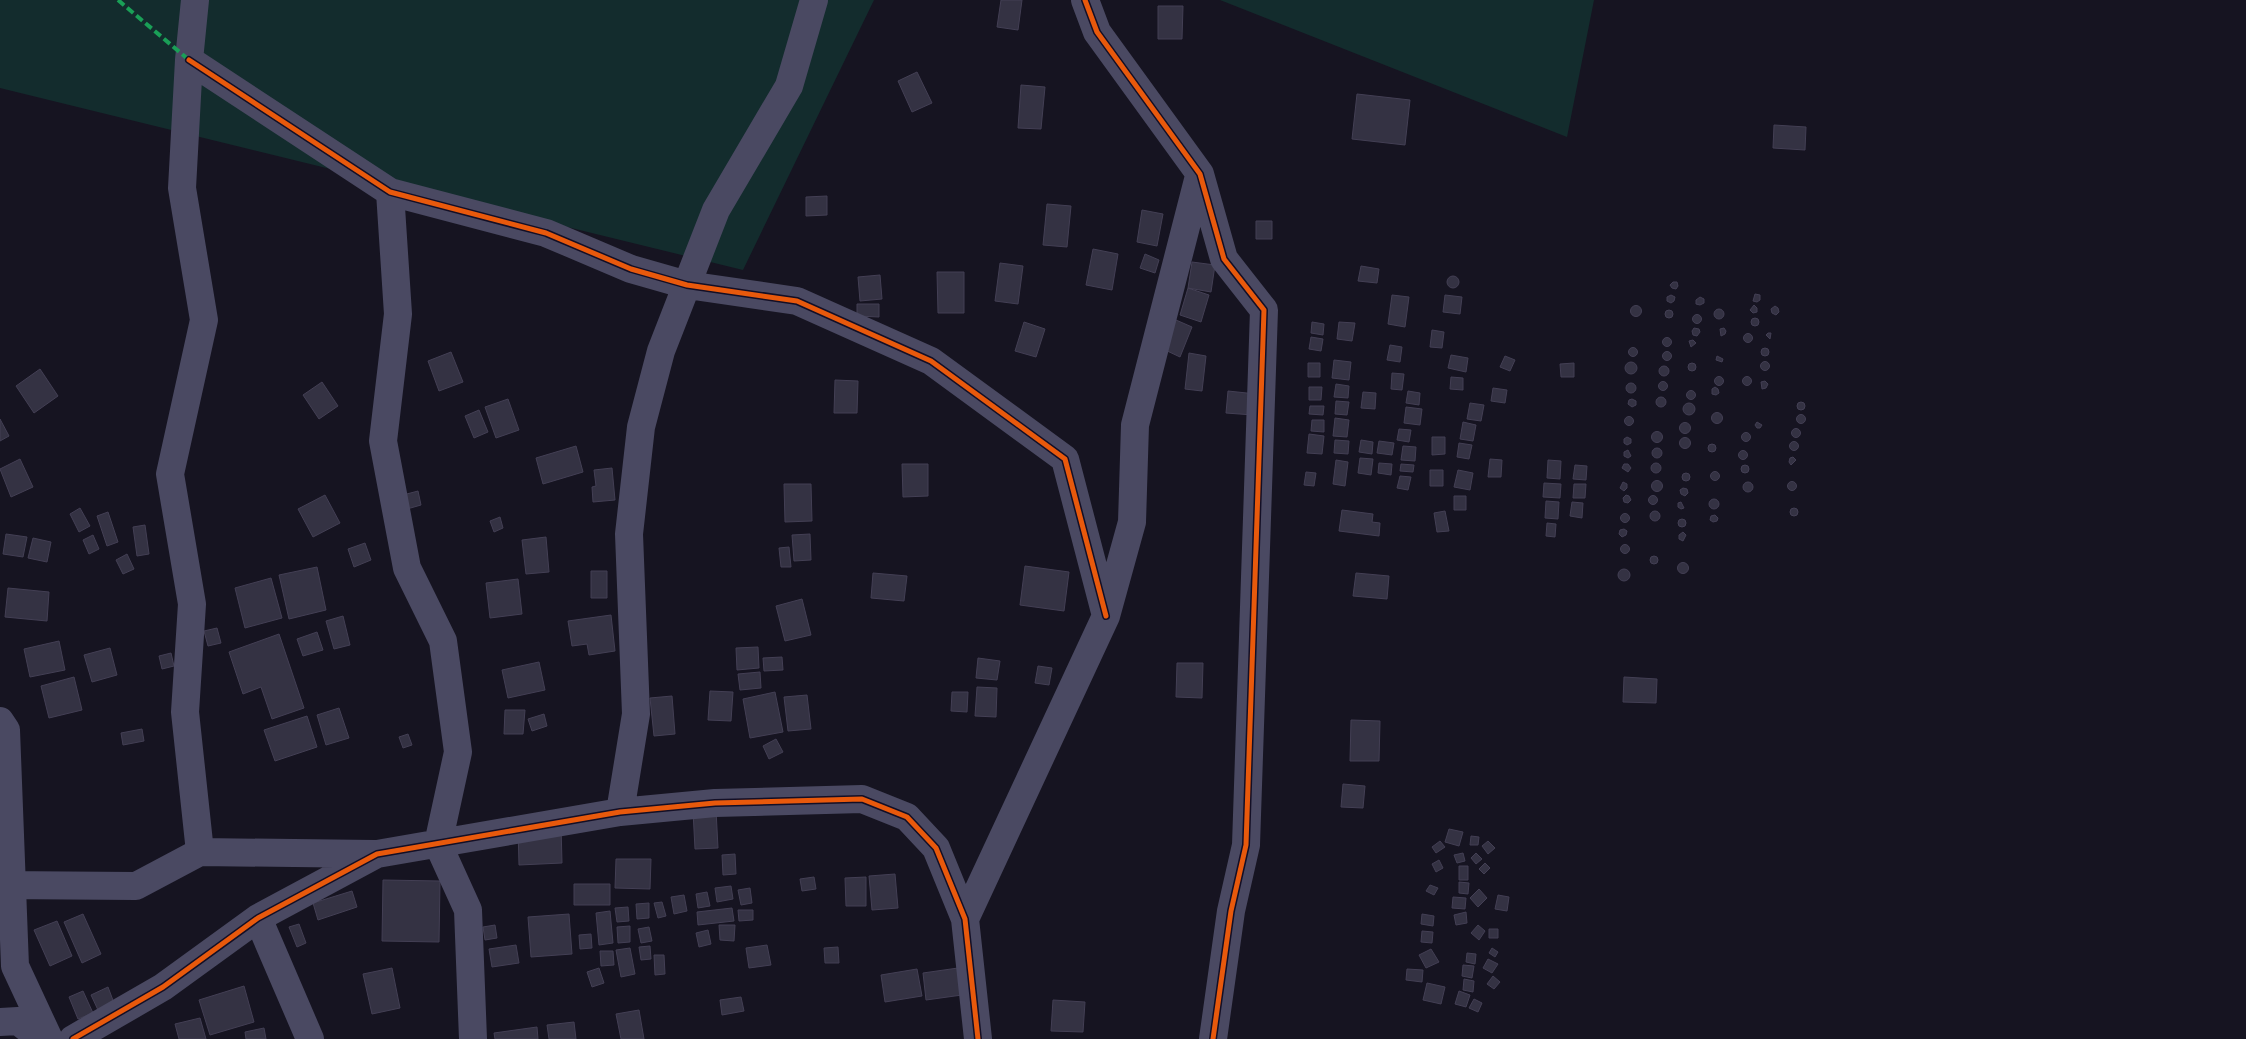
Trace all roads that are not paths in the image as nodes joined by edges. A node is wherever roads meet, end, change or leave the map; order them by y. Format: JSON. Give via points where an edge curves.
{"nodes":[{"id":1,"x":195,"y":0,"type":"edge"},
{"id":2,"x":814,"y":0,"type":"edge"},
{"id":3,"x":1085,"y":0,"type":"edge"},
{"id":4,"x":189,"y":60,"type":"junction"},
{"id":5,"x":1200,"y":174,"type":"junction"},
{"id":6,"x":390,"y":192,"type":"junction"},
{"id":7,"x":687,"y":285,"type":"junction"},
{"id":8,"x":1106,"y":616,"type":"junction"},
{"id":9,"x":0,"y":721,"type":"edge"},
{"id":10,"x":620,"y":812,"type":"junction"},
{"id":11,"x":438,"y":844,"type":"junction"},
{"id":12,"x":200,"y":852,"type":"junction"},
{"id":13,"x":377,"y":854,"type":"junction"},
{"id":14,"x":6,"y":886,"type":"edge"},
{"id":15,"x":258,"y":918,"type":"junction"},
{"id":16,"x":965,"y":919,"type":"junction"},
{"id":17,"x":0,"y":1022,"type":"edge"},
{"id":18,"x":41,"y":1039,"type":"edge"},
{"id":19,"x":49,"y":1039,"type":"edge"},
{"id":20,"x":73,"y":1039,"type":"edge"},
{"id":21,"x":310,"y":1039,"type":"edge"},
{"id":22,"x":473,"y":1039,"type":"edge"},
{"id":23,"x":978,"y":1039,"type":"edge"},
{"id":24,"x":1213,"y":1039,"type":"edge"}],
"edges":[{"from":1,"to":4,"type":"street"},
{"from":2,"to":7,"type":"street","via":[[788,86],[716,210]]},
{"from":3,"to":5,"type":"street","via":[[1097,32]]},
{"from":4,"to":6,"type":"street"},
{"from":4,"to":12,"type":"street","via":[[182,188],[204,320],[170,474],[192,604],[185,712]]},
{"from":5,"to":8,"type":"street","via":[[1135,425],[1132,522]]},
{"from":5,"to":24,"type":"street","via":[[1224,259],[1264,310],[1246,845],[1231,912]]},
{"from":6,"to":7,"type":"street","via":[[546,233],[631,270]]},
{"from":6,"to":11,"type":"street","via":[[398,314],[383,441],[407,568],[443,641],[458,752]]},
{"from":7,"to":8,"type":"street","via":[[797,301],[931,361],[1065,458]]},
{"from":7,"to":10,"type":"street","via":[[661,351],[641,427],[629,534],[636,714]]},
{"from":8,"to":16,"type":"street"},
{"from":9,"to":14,"type":"street","via":[[6,730]]},
{"from":10,"to":11,"type":"street"},
{"from":10,"to":16,"type":"street","via":[[715,803],[862,799],[907,818],[936,848]]},
{"from":11,"to":13,"type":"street"},
{"from":11,"to":22,"type":"street","via":[[468,910]]},
{"from":12,"to":13,"type":"street"},
{"from":12,"to":14,"type":"street","via":[[136,886]]},
{"from":13,"to":15,"type":"street"},
{"from":14,"to":19,"type":"street","via":[[15,966]]},
{"from":15,"to":20,"type":"street","via":[[163,987]]},
{"from":15,"to":21,"type":"street"},
{"from":16,"to":23,"type":"street"},
{"from":17,"to":18,"type":"street","via":[[18,1021]]}]}
